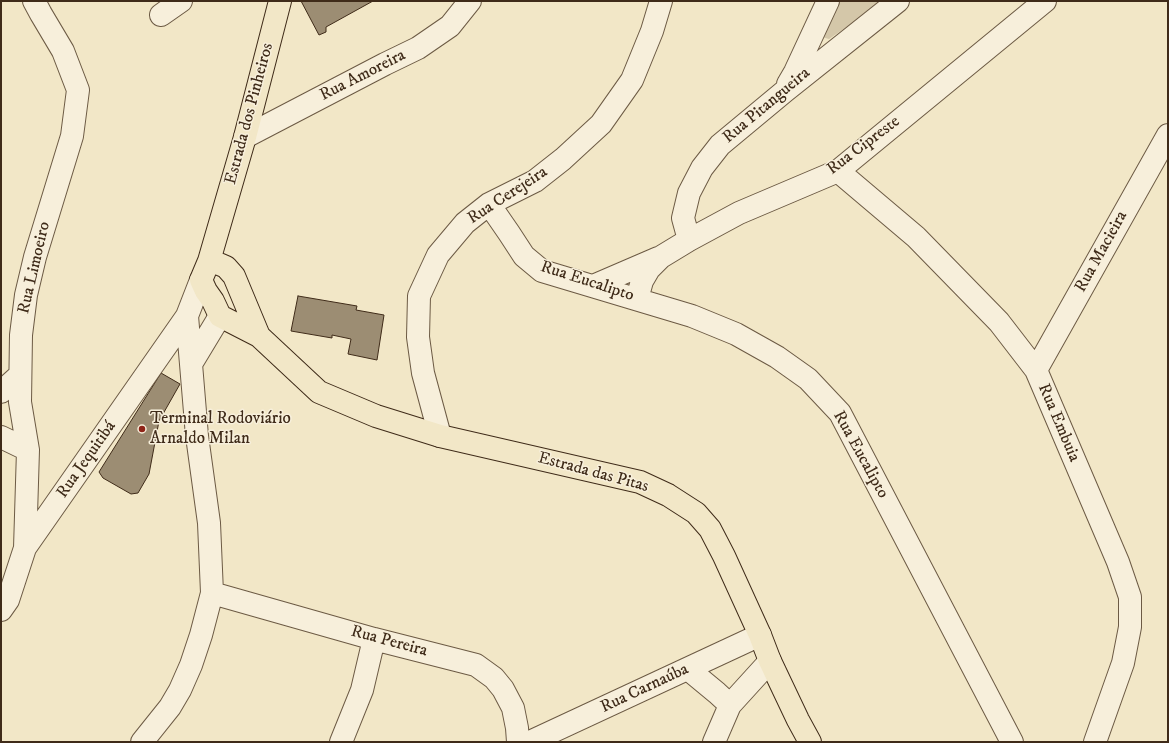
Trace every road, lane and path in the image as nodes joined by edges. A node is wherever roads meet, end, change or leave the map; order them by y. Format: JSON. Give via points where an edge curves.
{"nodes":[{"id":1,"x":34,"y":1,"type":"edge"},
{"id":2,"x":181,"y":1,"type":"edge"},
{"id":3,"x":280,"y":1,"type":"edge"},
{"id":4,"x":470,"y":1,"type":"edge"},
{"id":5,"x":661,"y":1,"type":"edge"},
{"id":6,"x":828,"y":1,"type":"edge"},
{"id":7,"x":898,"y":1,"type":"edge"},
{"id":8,"x":1045,"y":1,"type":"edge"},
{"id":9,"x":162,"y":15,"type":"dead end"},
{"id":10,"x":785,"y":90,"type":"junction"},
{"id":11,"x":1168,"y":135,"type":"edge"},
{"id":12,"x":245,"y":137,"type":"junction"},
{"id":13,"x":838,"y":171,"type":"junction"},
{"id":14,"x":489,"y":204,"type":"junction"},
{"id":15,"x":218,"y":227,"type":"junction"},
{"id":16,"x":689,"y":240,"type":"junction"},
{"id":17,"x":661,"y":257,"type":"junction"},
{"id":18,"x":205,"y":271,"type":"junction"},
{"id":19,"x":234,"y":276,"type":"junction"},
{"id":20,"x":593,"y":286,"type":"junction"},
{"id":21,"x":637,"y":299,"type":"junction"},
{"id":22,"x":187,"y":316,"type":"junction"},
{"id":23,"x":220,"y":316,"type":"junction"},
{"id":24,"x":259,"y":336,"type":"junction"},
{"id":25,"x":191,"y":364,"type":"junction"},
{"id":26,"x":1036,"y":370,"type":"junction"},
{"id":27,"x":20,"y":375,"type":"junction"},
{"id":28,"x":1,"y":392,"type":"edge"},
{"id":29,"x":440,"y":436,"type":"junction"},
{"id":30,"x":1,"y":438,"type":"edge"},
{"id":31,"x":28,"y":450,"type":"junction"},
{"id":32,"x":25,"y":548,"type":"junction"},
{"id":33,"x":212,"y":593,"type":"junction"},
{"id":34,"x":1,"y":610,"type":"edge"},
{"id":35,"x":760,"y":636,"type":"junction"},
{"id":36,"x":374,"y":639,"type":"junction"},
{"id":37,"x":770,"y":661,"type":"junction"},
{"id":38,"x":688,"y":669,"type":"junction"},
{"id":39,"x":730,"y":706,"type":"junction"},
{"id":40,"x":142,"y":742,"type":"edge"},
{"id":41,"x":341,"y":742,"type":"edge"},
{"id":42,"x":518,"y":742,"type":"edge"},
{"id":43,"x":530,"y":742,"type":"edge"},
{"id":44,"x":714,"y":742,"type":"edge"},
{"id":45,"x":810,"y":742,"type":"edge"},
{"id":46,"x":1012,"y":742,"type":"edge"},
{"id":47,"x":1096,"y":742,"type":"edge"}],
"edges":[{"from":1,"to":27,"type":"street","name":"Rua Limoeiro","via":[[63,51],[78,90],[72,136],[26,295]]},
{"from":2,"to":9,"type":"street"},
{"from":3,"to":12,"type":"main road","name":"Estrada dos Pinheiros"},
{"from":4,"to":12,"type":"street","name":"Rua Amoreira","via":[[450,26],[418,48]]},
{"from":5,"to":14,"type":"street","name":"Rua Cerejeira","via":[[632,80],[601,124],[535,181]]},
{"from":6,"to":10,"type":"street","via":[[796,72]]},
{"from":7,"to":10,"type":"street","name":"Rua Pitangueira"},
{"from":8,"to":13,"type":"street","name":"Rua Cipreste"},
{"from":10,"to":16,"type":"street","name":"Rua Pitangueira","via":[[720,145],[702,168],[689,193],[683,218]]},
{"from":11,"to":26,"type":"street","name":"Rua Macieira"},
{"from":12,"to":15,"type":"main road","name":"Estrada dos Pinheiros"},
{"from":13,"to":16,"type":"street","name":"Rua Cipreste","via":[[740,213]]},
{"from":13,"to":26,"type":"street","name":"Rua Embuia","via":[[916,238],[998,322]]},
{"from":14,"to":20,"type":"street","name":"Rua Eucalipto","via":[[524,256],[542,271]]},
{"from":14,"to":29,"type":"street","name":"Rua Cerejeira","via":[[464,223],[438,255],[420,296],[418,337],[423,373]]},
{"from":15,"to":18,"type":"main road","name":"Estrada dos Pinheiros"},
{"from":15,"to":19,"type":"main road"},
{"from":16,"to":17,"type":"street","name":"Rua Cipreste"},
{"from":17,"to":20,"type":"street","name":"Rua Cipreste"},
{"from":17,"to":21,"type":"street","name":"Rua Cipreste","via":[[642,281]]},
{"from":18,"to":19,"type":"main road","name":"Estrada das Pitas","via":[[219,264],[226,267]]},
{"from":18,"to":22,"type":"street","name":"Estrada dos Pinheiros"},
{"from":18,"to":23,"type":"main road","via":[[206,291]]},
{"from":19,"to":23,"type":"main road"},
{"from":19,"to":24,"type":"main road","name":"Estrada das Pitas"},
{"from":20,"to":21,"type":"street","name":"Rua Eucalipto"},
{"from":21,"to":46,"type":"street","name":"Rua Eucalipto","via":[[692,316],[736,334],[777,356],[808,379],[840,413]]},
{"from":22,"to":25,"type":"street","name":"Estrada dos Pinheiros"},
{"from":22,"to":32,"type":"street","name":"Rua Jequitibá"},
{"from":23,"to":24,"type":"main road","name":"Estrada das Pitas"},
{"from":23,"to":25,"type":"street"},
{"from":24,"to":29,"type":"main road","name":"Estrada das Pitas","via":[[319,392],[376,416]]},
{"from":25,"to":33,"type":"street","name":"Estrada dos Pinheiros","via":[[197,436],[209,522]]},
{"from":26,"to":47,"type":"street","name":"Rua Embuia","via":[[1118,562],[1130,597],[1130,627],[1122,663]]},
{"from":27,"to":28,"type":"street"},
{"from":27,"to":31,"type":"street","name":"Rua Limoeiro","via":[[20,402]]},
{"from":29,"to":35,"type":"main road","name":"Estrada das Pitas","via":[[640,482],[668,494],[696,513],[710,529]]},
{"from":30,"to":31,"type":"street"},
{"from":31,"to":32,"type":"street","name":"Rua Limoeiro"},
{"from":32,"to":34,"type":"street","name":"Rua Jequitibá","via":[[8,600]]},
{"from":33,"to":36,"type":"street","name":"Rua Pereira"},
{"from":33,"to":40,"type":"street","name":"Estrada dos Pinheiros","via":[[194,658],[180,690]]},
{"from":35,"to":37,"type":"main road","name":"Estrada das Pitas"},
{"from":35,"to":38,"type":"street","name":"Rua Carnaúba"},
{"from":36,"to":41,"type":"street","via":[[362,690]]},
{"from":36,"to":42,"type":"street","name":"Rua Pereira","via":[[476,665],[494,678],[503,689],[513,708]]},
{"from":37,"to":39,"type":"street"},
{"from":37,"to":45,"type":"main road","name":"Estrada das Pitas"},
{"from":38,"to":39,"type":"street"},
{"from":38,"to":43,"type":"street","name":"Rua Carnaúba"},
{"from":39,"to":44,"type":"street"}]}
